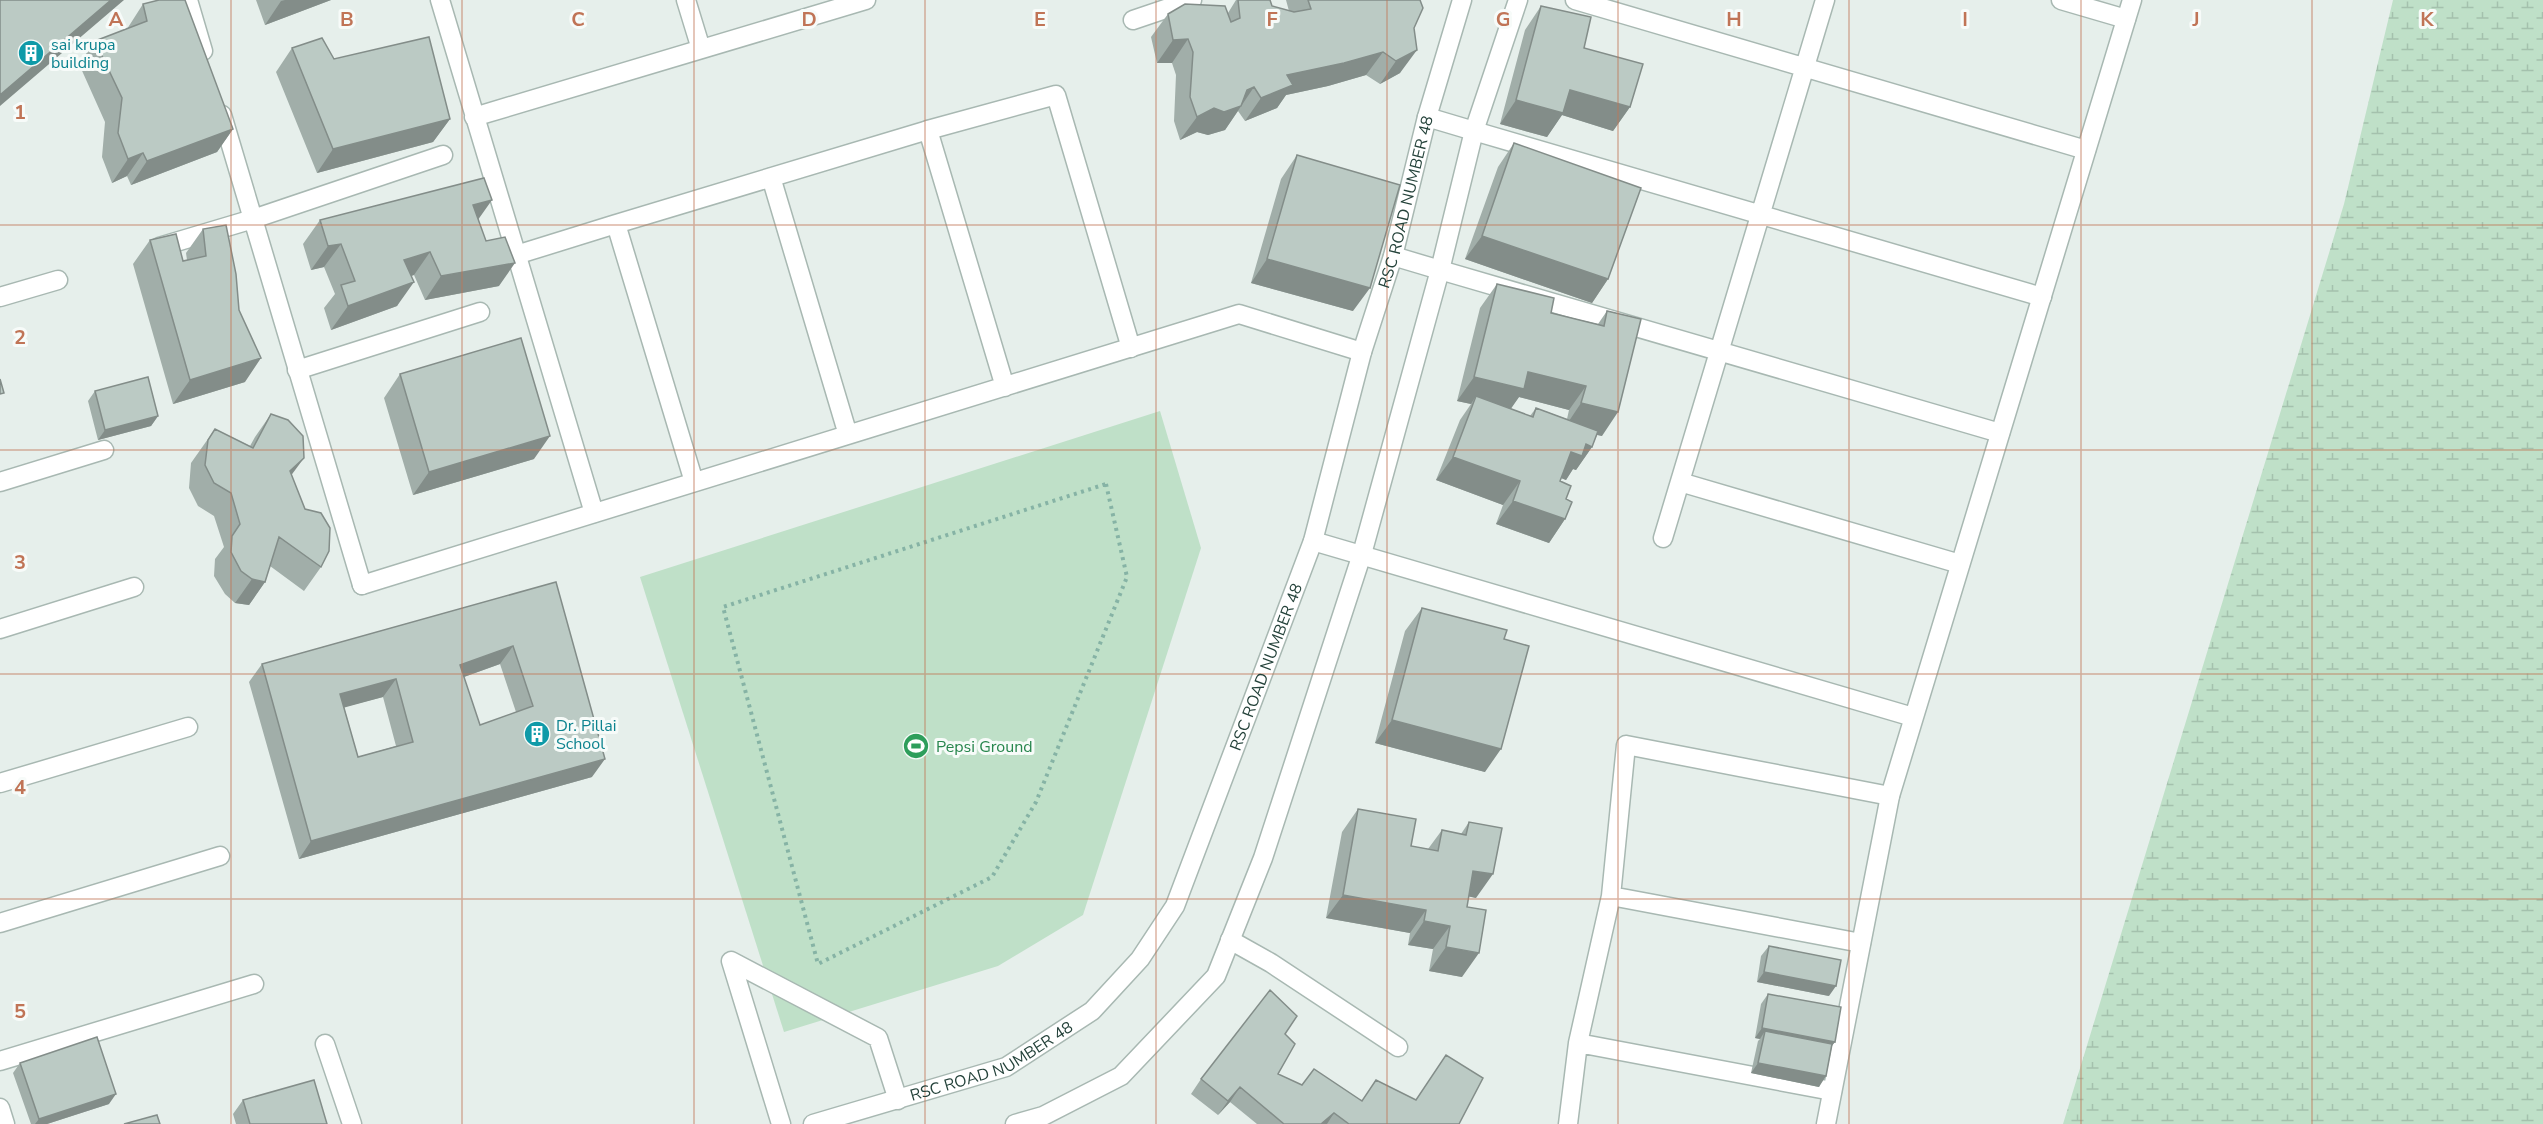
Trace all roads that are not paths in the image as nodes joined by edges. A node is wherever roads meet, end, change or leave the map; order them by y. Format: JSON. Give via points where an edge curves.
{"nodes":[{"id":1,"x":188,"y":0,"type":"edge"},
{"id":2,"x":440,"y":0,"type":"edge"},
{"id":3,"x":686,"y":0,"type":"edge"},
{"id":4,"x":1192,"y":0,"type":"edge"},
{"id":5,"x":1462,"y":0,"type":"edge"},
{"id":6,"x":1518,"y":0,"type":"edge"},
{"id":7,"x":1575,"y":0,"type":"edge"},
{"id":8,"x":1825,"y":0,"type":"edge"},
{"id":9,"x":2061,"y":0,"type":"edge"},
{"id":10,"x":2132,"y":0,"type":"edge"},
{"id":11,"x":860,"y":1,"type":"edge"},
{"id":12,"x":2126,"y":19,"type":"junction"},
{"id":13,"x":1133,"y":20,"type":"dead end"},
{"id":14,"x":701,"y":49,"type":"junction"},
{"id":15,"x":207,"y":66,"type":"edge"},
{"id":16,"x":1804,"y":67,"type":"junction"},
{"id":17,"x":217,"y":99,"type":"edge"},
{"id":18,"x":474,"y":117,"type":"junction"},
{"id":19,"x":1427,"y":117,"type":"junction"},
{"id":20,"x":928,"y":130,"type":"junction"},
{"id":21,"x":1474,"y":131,"type":"junction"},
{"id":22,"x":2086,"y":150,"type":"junction"},
{"id":23,"x":443,"y":154,"type":"edge"},
{"id":24,"x":771,"y":177,"type":"junction"},
{"id":25,"x":1760,"y":214,"type":"junction"},
{"id":26,"x":253,"y":219,"type":"junction"},
{"id":27,"x":616,"y":224,"type":"junction"},
{"id":28,"x":159,"y":247,"type":"edge"},
{"id":29,"x":516,"y":255,"type":"junction"},
{"id":30,"x":1393,"y":256,"type":"junction"},
{"id":31,"x":1440,"y":270,"type":"junction"},
{"id":32,"x":58,"y":279,"type":"dead end"},
{"id":33,"x":0,"y":297,"type":"edge"},
{"id":34,"x":2042,"y":297,"type":"junction"},
{"id":35,"x":480,"y":312,"type":"edge"},
{"id":36,"x":1131,"y":348,"type":"junction"},
{"id":37,"x":1719,"y":351,"type":"junction"},
{"id":38,"x":1362,"y":352,"type":"junction"},
{"id":39,"x":297,"y":370,"type":"junction"},
{"id":40,"x":1005,"y":387,"type":"junction"},
{"id":41,"x":2000,"y":434,"type":"junction"},
{"id":42,"x":848,"y":435,"type":"junction"},
{"id":43,"x":104,"y":450,"type":"edge"},
{"id":44,"x":0,"y":482,"type":"edge"},
{"id":45,"x":694,"y":482,"type":"junction"},
{"id":46,"x":1680,"y":482,"type":"junction"},
{"id":47,"x":594,"y":513,"type":"junction"},
{"id":48,"x":1663,"y":538,"type":"dead end"},
{"id":49,"x":1313,"y":541,"type":"junction"},
{"id":50,"x":1362,"y":554,"type":"junction"},
{"id":51,"x":1960,"y":564,"type":"junction"},
{"id":52,"x":134,"y":587,"type":"dead end"},
{"id":53,"x":0,"y":629,"type":"edge"},
{"id":54,"x":1913,"y":717,"type":"junction"},
{"id":55,"x":188,"y":727,"type":"dead end"},
{"id":56,"x":0,"y":783,"type":"edge"},
{"id":57,"x":1890,"y":796,"type":"junction"},
{"id":58,"x":220,"y":856,"type":"dead end"},
{"id":59,"x":1611,"y":896,"type":"junction"},
{"id":60,"x":0,"y":923,"type":"edge"},
{"id":61,"x":1230,"y":940,"type":"junction"},
{"id":62,"x":1861,"y":943,"type":"junction"},
{"id":63,"x":254,"y":984,"type":"dead end"},
{"id":64,"x":1578,"y":1043,"type":"junction"},
{"id":65,"x":325,"y":1044,"type":"dead end"},
{"id":66,"x":1398,"y":1047,"type":"dead end"},
{"id":67,"x":0,"y":1061,"type":"edge"},
{"id":68,"x":1832,"y":1090,"type":"junction"},
{"id":69,"x":898,"y":1100,"type":"junction"},
{"id":70,"x":0,"y":1108,"type":"edge"},
{"id":71,"x":5,"y":1124,"type":"edge"},
{"id":72,"x":352,"y":1124,"type":"edge"},
{"id":73,"x":781,"y":1124,"type":"edge"},
{"id":74,"x":813,"y":1124,"type":"edge"},
{"id":75,"x":1015,"y":1124,"type":"edge"},
{"id":76,"x":1568,"y":1124,"type":"edge"},
{"id":77,"x":1826,"y":1124,"type":"edge"}],
"edges":[{"from":1,"to":15,"type":"street"},
{"from":2,"to":18,"type":"street"},
{"from":3,"to":14,"type":"street"},
{"from":4,"to":13,"type":"street"},
{"from":5,"to":19,"type":"street","name":"RSC ROAD NUMBER 48"},
{"from":6,"to":21,"type":"street"},
{"from":7,"to":16,"type":"street"},
{"from":8,"to":16,"type":"street"},
{"from":9,"to":12,"type":"street"},
{"from":10,"to":12,"type":"street"},
{"from":11,"to":14,"type":"street"},
{"from":12,"to":22,"type":"street"},
{"from":14,"to":18,"type":"street"},
{"from":16,"to":22,"type":"street"},
{"from":16,"to":25,"type":"street"},
{"from":17,"to":26,"type":"street"},
{"from":18,"to":29,"type":"street"},
{"from":19,"to":21,"type":"street"},
{"from":19,"to":30,"type":"street","name":"RSC ROAD NUMBER 48"},
{"from":20,"to":24,"type":"street"},
{"from":20,"to":36,"type":"street","via":[[1056,95]]},
{"from":20,"to":40,"type":"street"},
{"from":21,"to":25,"type":"street"},
{"from":21,"to":31,"type":"street"},
{"from":22,"to":34,"type":"street"},
{"from":23,"to":26,"type":"street"},
{"from":24,"to":27,"type":"street"},
{"from":24,"to":42,"type":"street"},
{"from":25,"to":34,"type":"street"},
{"from":25,"to":37,"type":"street"},
{"from":26,"to":28,"type":"street"},
{"from":26,"to":39,"type":"street"},
{"from":27,"to":29,"type":"street"},
{"from":27,"to":45,"type":"street"},
{"from":29,"to":47,"type":"street"},
{"from":30,"to":31,"type":"street"},
{"from":30,"to":38,"type":"street","name":"RSC ROAD NUMBER 48"},
{"from":31,"to":37,"type":"street"},
{"from":31,"to":50,"type":"street"},
{"from":32,"to":33,"type":"street"},
{"from":34,"to":41,"type":"street"},
{"from":35,"to":39,"type":"street"},
{"from":36,"to":38,"type":"street","via":[[1239,314]]},
{"from":36,"to":40,"type":"street"},
{"from":37,"to":41,"type":"street"},
{"from":37,"to":46,"type":"street"},
{"from":38,"to":49,"type":"street","name":"RSC ROAD NUMBER 48"},
{"from":39,"to":47,"type":"street","via":[[362,585]]},
{"from":40,"to":42,"type":"street"},
{"from":41,"to":51,"type":"street"},
{"from":42,"to":45,"type":"street"},
{"from":43,"to":44,"type":"street"},
{"from":45,"to":47,"type":"street"},
{"from":46,"to":48,"type":"street"},
{"from":46,"to":51,"type":"street"},
{"from":49,"to":50,"type":"street"},
{"from":49,"to":69,"type":"street","name":"RSC ROAD NUMBER 48","via":[[1175,906],[1140,959],[1092,1011],[1006,1067]]},
{"from":50,"to":54,"type":"street"},
{"from":50,"to":61,"type":"street","via":[[1263,858]]},
{"from":51,"to":54,"type":"street"},
{"from":52,"to":53,"type":"street"},
{"from":54,"to":57,"type":"street"},
{"from":55,"to":56,"type":"street"},
{"from":57,"to":59,"type":"street","via":[[1626,745]]},
{"from":57,"to":62,"type":"street"},
{"from":58,"to":60,"type":"street"},
{"from":59,"to":62,"type":"street"},
{"from":59,"to":64,"type":"street"},
{"from":61,"to":66,"type":"street"},
{"from":61,"to":75,"type":"street","via":[[1216,976],[1121,1076],[1043,1116]]},
{"from":62,"to":68,"type":"street"},
{"from":63,"to":67,"type":"street"},
{"from":64,"to":68,"type":"street"},
{"from":64,"to":76,"type":"street"},
{"from":65,"to":72,"type":"street"},
{"from":68,"to":77,"type":"street"},
{"from":69,"to":73,"type":"street","via":[[878,1038],[731,961]]},
{"from":69,"to":74,"type":"street","name":"RSC ROAD NUMBER 48"},
{"from":70,"to":71,"type":"street"}]}
